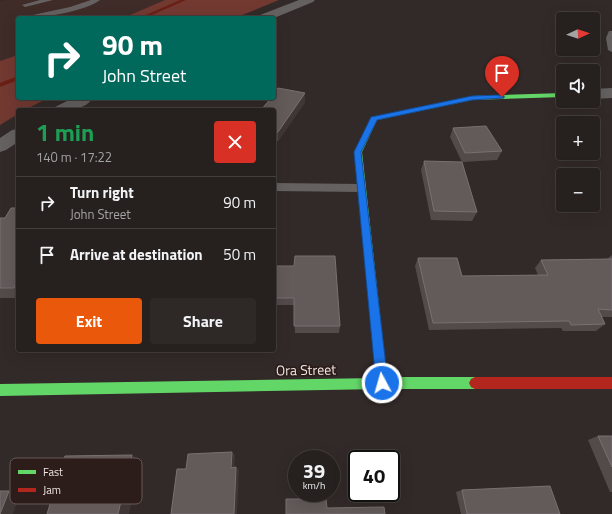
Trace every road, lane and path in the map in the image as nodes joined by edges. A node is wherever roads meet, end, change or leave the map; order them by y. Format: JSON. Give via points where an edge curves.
{"nodes":[{"id":1,"x":50,"y":0,"type":"edge"},
{"id":2,"x":97,"y":0,"type":"edge"},
{"id":3,"x":309,"y":0,"type":"edge"},
{"id":4,"x":25,"y":3,"type":"edge"},
{"id":5,"x":28,"y":16,"type":"edge"},
{"id":6,"x":38,"y":16,"type":"edge"},
{"id":7,"x":269,"y":16,"type":"edge"},
{"id":8,"x":612,"y":33,"type":"edge"},
{"id":9,"x":612,"y":50,"type":"edge"},
{"id":10,"x":612,"y":93,"type":"edge"},
{"id":11,"x":600,"y":94,"type":"edge"},
{"id":12,"x":556,"y":95,"type":"edge"},
{"id":13,"x":81,"y":100,"type":"edge"},
{"id":14,"x":65,"y":108,"type":"edge"},
{"id":15,"x":16,"y":135,"type":"edge"},
{"id":16,"x":0,"y":146,"type":"edge"},
{"id":17,"x":276,"y":187,"type":"edge"},
{"id":18,"x":361,"y":188,"type":"junction"},
{"id":19,"x":382,"y":383,"type":"junction"},
{"id":20,"x":612,"y":383,"type":"edge"},
{"id":21,"x":0,"y":390,"type":"edge"}],
"edges":[{"from":1,"to":4,"type":"lane"},
{"from":2,"to":6,"type":"lane","via":[[72,9]]},
{"from":3,"to":7,"type":"street"},
{"from":4,"to":5,"type":"lane"},
{"from":8,"to":9,"type":"lane"},
{"from":10,"to":11,"type":"street"},
{"from":12,"to":18,"type":"street","via":[[472,98],[374,118],[358,152]]},
{"from":13,"to":14,"type":"street"},
{"from":15,"to":16,"type":"street"},
{"from":17,"to":18,"type":"lane"},
{"from":18,"to":19,"type":"street"},
{"from":19,"to":20,"type":"street","name":"Ora Street"},
{"from":19,"to":21,"type":"street","name":"Ora Street"}]}
